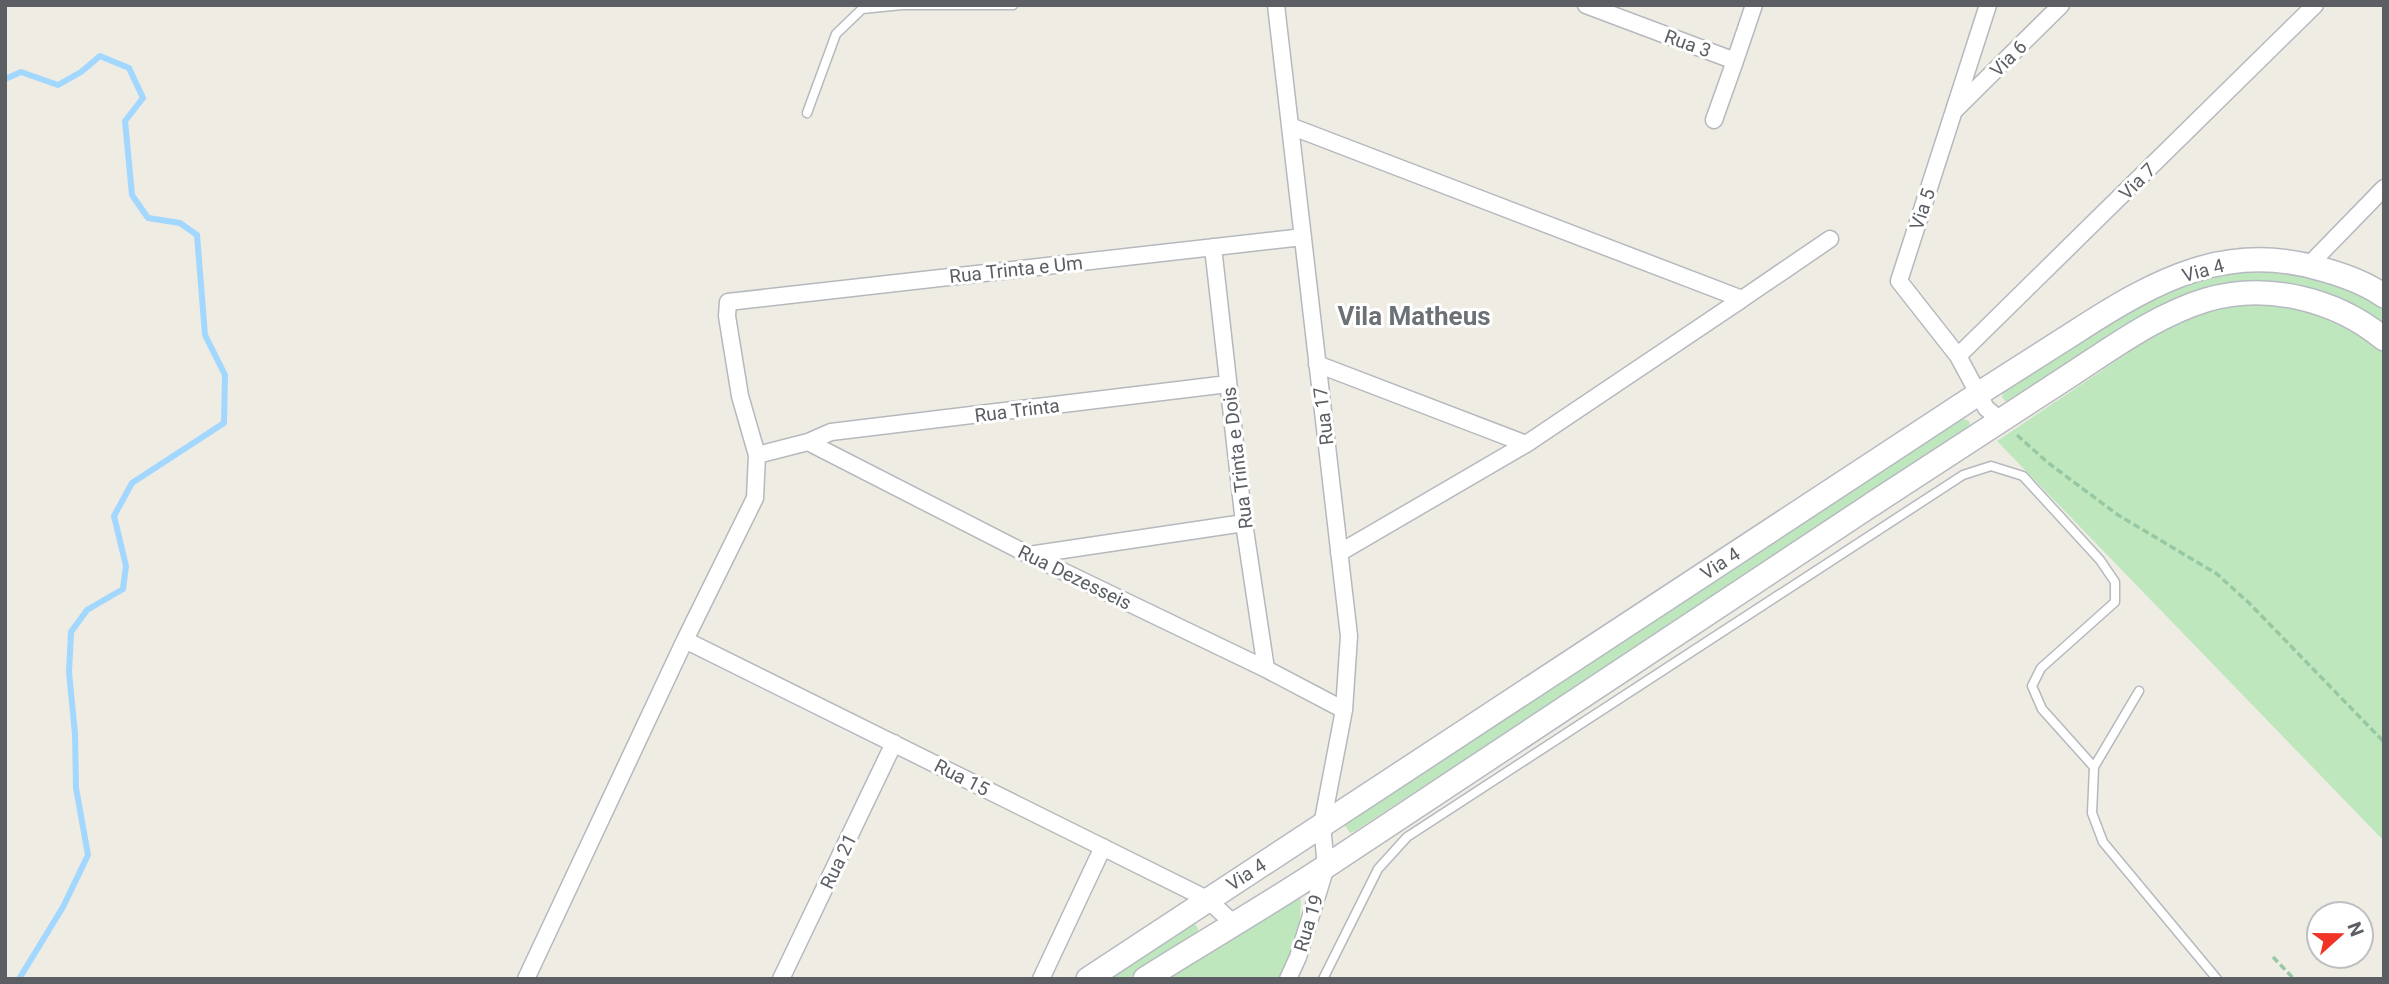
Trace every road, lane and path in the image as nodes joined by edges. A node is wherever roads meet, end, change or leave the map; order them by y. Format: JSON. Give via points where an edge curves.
{"nodes":[{"id":1,"x":1013,"y":5,"type":"edge"},
{"id":2,"x":1276,"y":5,"type":"edge"},
{"id":3,"x":1587,"y":5,"type":"edge"},
{"id":4,"x":1755,"y":5,"type":"edge"},
{"id":5,"x":1988,"y":5,"type":"edge"},
{"id":6,"x":2062,"y":5,"type":"edge"},
{"id":7,"x":2315,"y":5,"type":"edge"},
{"id":8,"x":1735,"y":61,"type":"junction"},
{"id":9,"x":1954,"y":111,"type":"junction"},
{"id":10,"x":807,"y":113,"type":"dead end"},
{"id":11,"x":1714,"y":120,"type":"dead end"},
{"id":12,"x":1290,"y":126,"type":"junction"},
{"id":13,"x":2384,"y":188,"type":"edge"},
{"id":14,"x":1303,"y":237,"type":"junction"},
{"id":15,"x":1830,"y":239,"type":"dead end"},
{"id":16,"x":1213,"y":247,"type":"junction"},
{"id":17,"x":2309,"y":265,"type":"junction"},
{"id":18,"x":2384,"y":296,"type":"edge"},
{"id":19,"x":1742,"y":299,"type":"junction"},
{"id":20,"x":2384,"y":339,"type":"edge"},
{"id":21,"x":1958,"y":356,"type":"junction"},
{"id":22,"x":1317,"y":364,"type":"junction"},
{"id":23,"x":1228,"y":384,"type":"junction"},
{"id":24,"x":1978,"y":394,"type":"junction"},
{"id":25,"x":2000,"y":421,"type":"junction"},
{"id":26,"x":808,"y":442,"type":"junction"},
{"id":27,"x":1526,"y":444,"type":"junction"},
{"id":28,"x":757,"y":455,"type":"junction"},
{"id":29,"x":1244,"y":523,"type":"junction"},
{"id":30,"x":1339,"y":553,"type":"junction"},
{"id":31,"x":1029,"y":555,"type":"junction"},
{"id":32,"x":685,"y":640,"type":"junction"},
{"id":33,"x":1266,"y":669,"type":"junction"},
{"id":34,"x":2139,"y":691,"type":"dead end"},
{"id":35,"x":1344,"y":710,"type":"junction"},
{"id":36,"x":2384,"y":742,"type":"edge"},
{"id":37,"x":894,"y":743,"type":"junction"},
{"id":38,"x":2094,"y":767,"type":"junction"},
{"id":39,"x":1321,"y":825,"type":"junction"},
{"id":40,"x":1103,"y":847,"type":"junction"},
{"id":41,"x":1326,"y":867,"type":"junction"},
{"id":42,"x":1207,"y":899,"type":"junction"},
{"id":43,"x":1233,"y":923,"type":"junction"},
{"id":44,"x":2273,"y":957,"type":"dead end"},
{"id":45,"x":526,"y":979,"type":"edge"},
{"id":46,"x":781,"y":979,"type":"edge"},
{"id":47,"x":1041,"y":979,"type":"edge"},
{"id":48,"x":1088,"y":979,"type":"edge"},
{"id":49,"x":1145,"y":979,"type":"edge"},
{"id":50,"x":1288,"y":979,"type":"edge"},
{"id":51,"x":1322,"y":979,"type":"edge"},
{"id":52,"x":2217,"y":979,"type":"edge"},
{"id":53,"x":2294,"y":979,"type":"edge"}],
"edges":[{"from":1,"to":10,"type":"lane","via":[[862,9],[836,34]]},
{"from":2,"to":12,"type":"street","name":"Rua 17"},
{"from":3,"to":8,"type":"street","name":"Rua 3"},
{"from":4,"to":8,"type":"street","name":"Rua 3"},
{"from":5,"to":9,"type":"street","name":"Via 5"},
{"from":6,"to":9,"type":"street","name":"Via 6"},
{"from":7,"to":21,"type":"street","name":"Via 7"},
{"from":8,"to":11,"type":"street"},
{"from":9,"to":21,"type":"street","name":"Via 5","via":[[1899,281]]},
{"from":12,"to":14,"type":"street","name":"Rua 17"},
{"from":12,"to":19,"type":"street"},
{"from":13,"to":17,"type":"street"},
{"from":14,"to":16,"type":"street","name":"Rua Trinta e Um"},
{"from":14,"to":22,"type":"street","name":"Rua 17"},
{"from":15,"to":19,"type":"street"},
{"from":16,"to":23,"type":"street","name":"Rua Trinta e Dois"},
{"from":16,"to":28,"type":"street","name":"Rua Trinta e Um","via":[[728,302],[740,396]]},
{"from":17,"to":18,"type":"street","name":"Via 4"},
{"from":17,"to":24,"type":"street","name":"Via 4","via":[[2262,260],[2222,263],[2153,285]]},
{"from":19,"to":27,"type":"street"},
{"from":20,"to":25,"type":"street","name":"Via 4","via":[[2345,313],[2310,300],[2244,293],[2208,299],[2137,332]]},
{"from":21,"to":24,"type":"street","name":"Via 5"},
{"from":22,"to":27,"type":"street"},
{"from":22,"to":30,"type":"street","name":"Rua 17"},
{"from":23,"to":26,"type":"street","name":"Rua Trinta","via":[[831,432]]},
{"from":23,"to":29,"type":"street","name":"Rua Trinta e Dois"},
{"from":24,"to":25,"type":"street","name":"Via 5"},
{"from":24,"to":39,"type":"street","name":"Via 4"},
{"from":25,"to":36,"type":"path","via":[[2118,516],[2217,574]]},
{"from":25,"to":41,"type":"street","name":"Via 4"},
{"from":26,"to":28,"type":"street"},
{"from":26,"to":31,"type":"street","name":"Rua Dezesseis"},
{"from":27,"to":30,"type":"street"},
{"from":28,"to":32,"type":"street","via":[[755,498]]},
{"from":29,"to":31,"type":"street"},
{"from":29,"to":33,"type":"street","name":"Rua Trinta e Dois"},
{"from":30,"to":35,"type":"street","name":"Rua 17","via":[[1349,636]]},
{"from":31,"to":33,"type":"street","name":"Rua Dezesseis"},
{"from":32,"to":37,"type":"street","name":"Rua 15"},
{"from":32,"to":45,"type":"street"},
{"from":33,"to":35,"type":"street","name":"Rua Dezesseis"},
{"from":34,"to":38,"type":"lane"},
{"from":35,"to":39,"type":"street","name":"Rua 17"},
{"from":37,"to":40,"type":"street","name":"Rua 15"},
{"from":37,"to":46,"type":"street","name":"Rua 21"},
{"from":38,"to":51,"type":"lane","via":[[2042,709],[2032,686],[2041,668],[2115,602],[2115,582],[2023,476],[1991,466],[1963,475],[1407,837],[1378,869]]},
{"from":38,"to":52,"type":"lane","via":[[2092,813],[2103,842]]},
{"from":39,"to":41,"type":"street","name":"Rua 17"},
{"from":39,"to":42,"type":"street","name":"Via 4"},
{"from":40,"to":42,"type":"street","name":"Rua 15"},
{"from":40,"to":47,"type":"street"},
{"from":41,"to":43,"type":"street","name":"Via 4"},
{"from":41,"to":50,"type":"street","name":"Rua 19"},
{"from":42,"to":43,"type":"street","name":"Rua 15"},
{"from":42,"to":48,"type":"street","name":"Via 4"},
{"from":43,"to":49,"type":"street","name":"Via 4"},
{"from":44,"to":53,"type":"path"}]}
